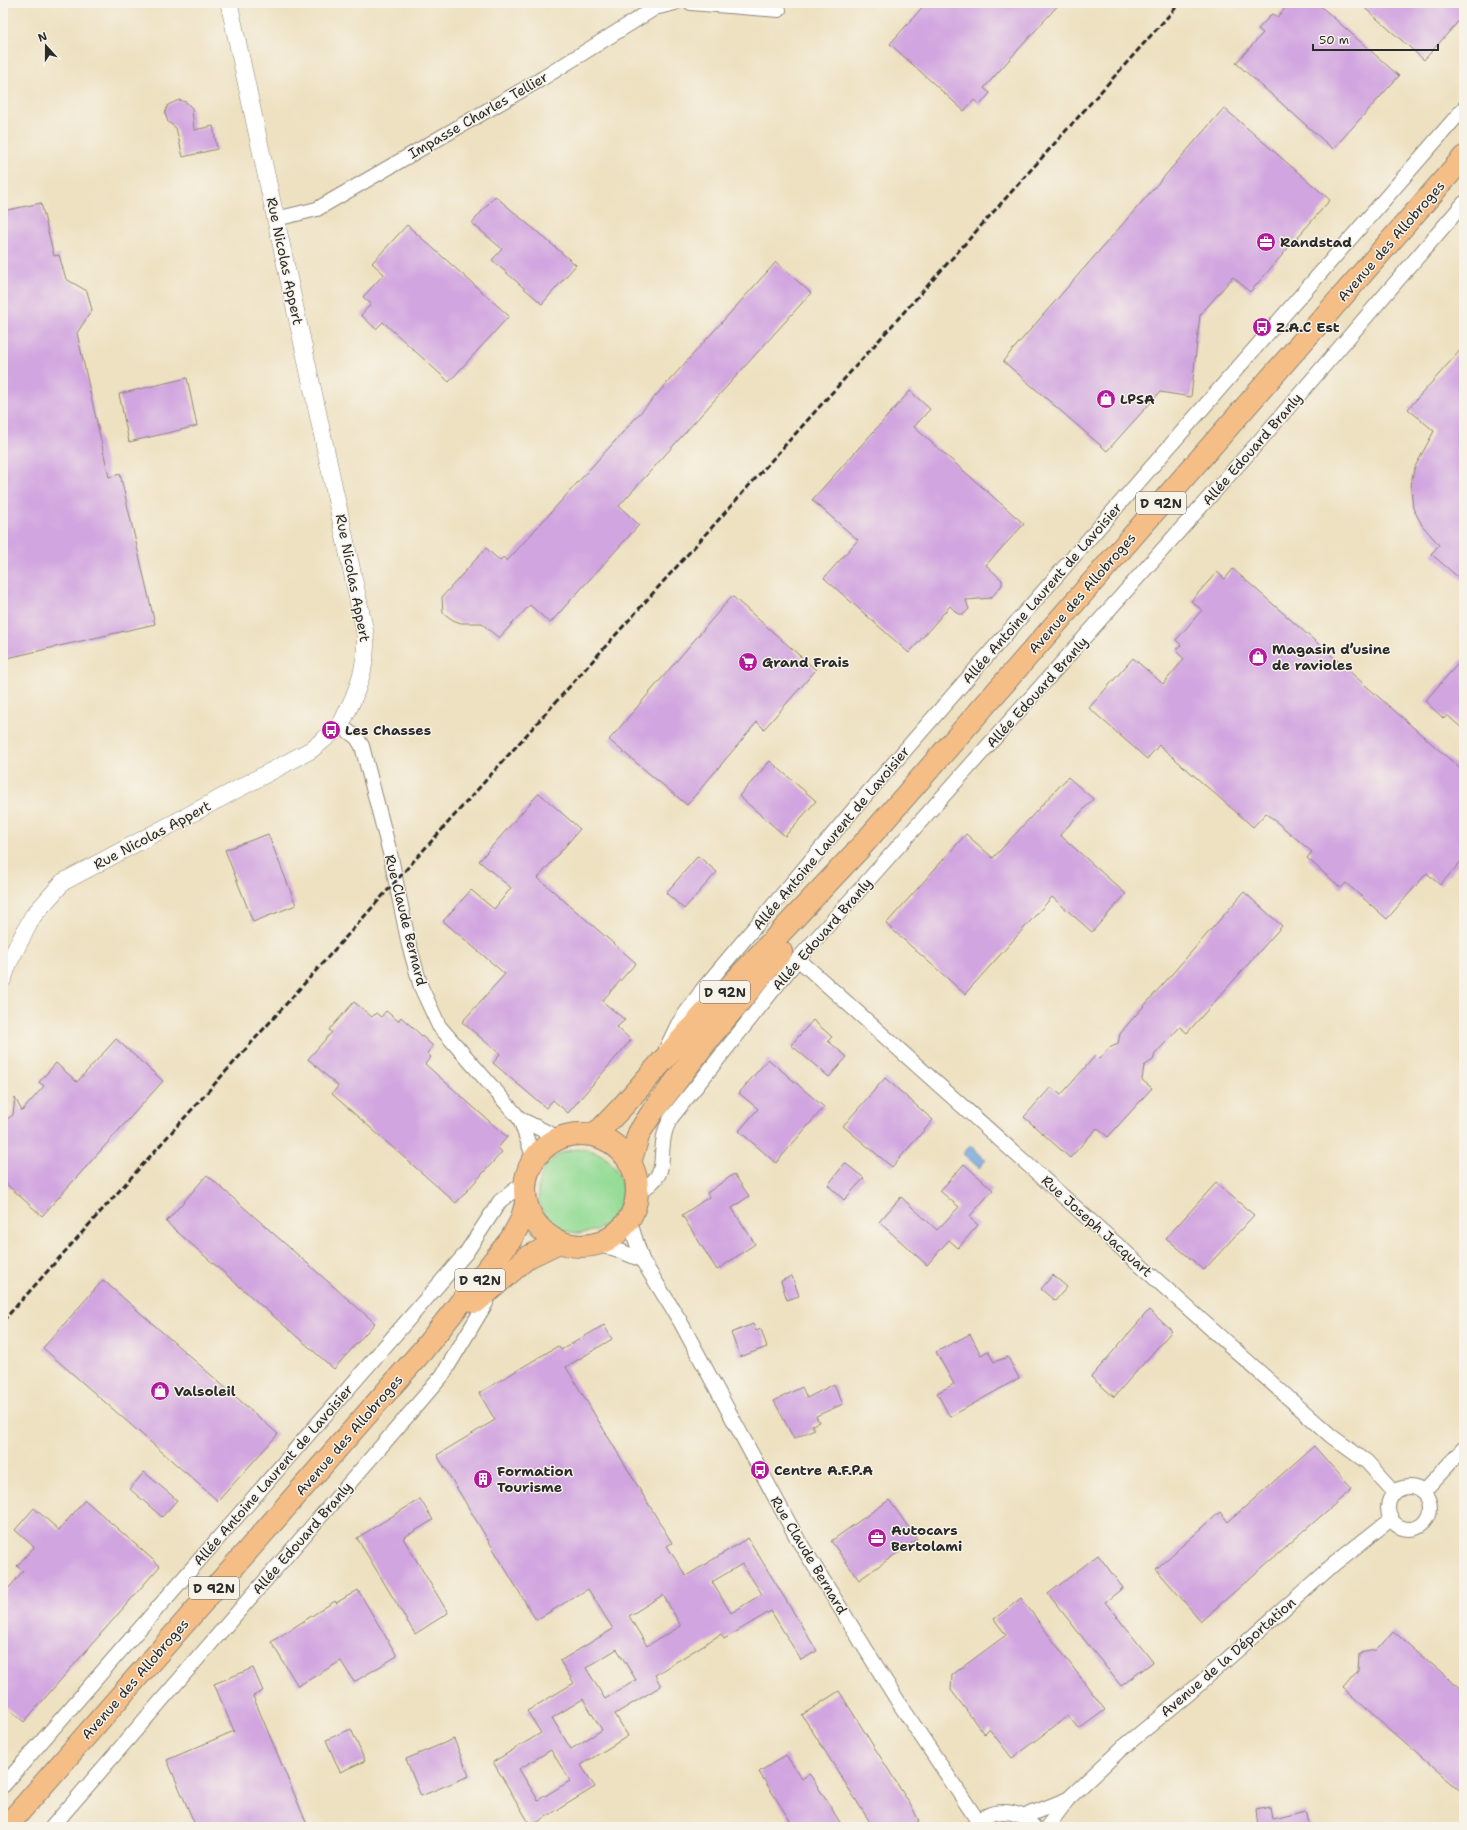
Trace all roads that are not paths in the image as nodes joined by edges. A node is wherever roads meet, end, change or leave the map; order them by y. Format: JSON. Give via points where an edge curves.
{"nodes":[{"id":1,"x":229,"y":3,"type":"edge"},
{"id":2,"x":676,"y":3,"type":"edge"},
{"id":3,"x":691,"y":3,"type":"edge"},
{"id":4,"x":779,"y":10,"type":"dead end"},
{"id":5,"x":1464,"y":108,"type":"edge"},
{"id":6,"x":1464,"y":157,"type":"edge"},
{"id":7,"x":1464,"y":203,"type":"edge"},
{"id":8,"x":276,"y":219,"type":"junction"},
{"id":9,"x":340,"y":725,"type":"junction"},
{"id":10,"x":859,"y":849,"type":"junction"},
{"id":11,"x":798,"y":959,"type":"junction"},
{"id":12,"x":3,"y":979,"type":"edge"},
{"id":13,"x":702,"y":990,"type":"junction"},
{"id":14,"x":703,"y":1015,"type":"junction"},
{"id":15,"x":661,"y":1064,"type":"junction"},
{"id":16,"x":672,"y":1087,"type":"junction"},
{"id":17,"x":520,"y":1119,"type":"junction"},
{"id":18,"x":592,"y":1135,"type":"junction"},
{"id":19,"x":559,"y":1138,"type":"junction"},
{"id":20,"x":534,"y":1159,"type":"junction"},
{"id":21,"x":630,"y":1163,"type":"junction"},
{"id":22,"x":525,"y":1182,"type":"junction"},
{"id":23,"x":638,"y":1192,"type":"junction"},
{"id":24,"x":526,"y":1204,"type":"junction"},
{"id":25,"x":629,"y":1219,"type":"junction"},
{"id":26,"x":559,"y":1242,"type":"junction"},
{"id":27,"x":596,"y":1245,"type":"junction"},
{"id":28,"x":642,"y":1260,"type":"junction"},
{"id":29,"x":486,"y":1293,"type":"junction"},
{"id":30,"x":423,"y":1350,"type":"junction"},
{"id":31,"x":1464,"y":1448,"type":"edge"},
{"id":32,"x":1394,"y":1492,"type":"junction"},
{"id":33,"x":1423,"y":1492,"type":"junction"},
{"id":34,"x":1391,"y":1519,"type":"junction"},
{"id":35,"x":3,"y":1786,"type":"edge"},
{"id":36,"x":1068,"y":1799,"type":"junction"},
{"id":37,"x":1023,"y":1817,"type":"junction"},
{"id":38,"x":976,"y":1824,"type":"edge"},
{"id":39,"x":6,"y":1827,"type":"edge"},
{"id":40,"x":52,"y":1827,"type":"edge"},
{"id":41,"x":1034,"y":1827,"type":"edge"},
{"id":42,"x":1047,"y":1827,"type":"edge"}],
"edges":[{"from":1,"to":8,"type":"street","name":"Rue Nicolas Appert"},
{"from":2,"to":8,"type":"street","name":"Impasse Charles Tellier","via":[[655,8],[543,78],[317,209]]},
{"from":3,"to":4,"type":"street"},
{"from":5,"to":13,"type":"street","name":"Allée Antoine Laurent de Lavoisier","via":[[859,803]]},
{"from":6,"to":10,"type":"main road","name":"Avenue des Allobroges","number":"D 92N"},
{"from":7,"to":11,"type":"street","name":"Allée Edouard Branly","via":[[1262,438]]},
{"from":8,"to":9,"type":"street","name":"Rue Nicolas Appert","via":[[367,642],[358,690]]},
{"from":9,"to":12,"type":"street","name":"Rue Nicolas Appert","via":[[311,750],[63,882],[33,916]]},
{"from":9,"to":17,"type":"street","name":"Rue Claude Bernard","via":[[357,738],[362,746],[390,853],[409,945],[421,987],[438,1026]]},
{"from":10,"to":14,"type":"main road","name":"Avenue des Allobroges","number":"D 92N"},
{"from":10,"to":16,"type":"main road","name":"Avenue des Allobroges","number":"D 92N","via":[[801,927],[708,1039]]},
{"from":11,"to":23,"type":"street","name":"Allée Edouard Branly","via":[[671,1118],[665,1132],[662,1164],[658,1176]]},
{"from":11,"to":32,"type":"street","name":"Rue Joseph Jacquart","via":[[1331,1436],[1367,1462]]},
{"from":13,"to":14,"type":"street"},
{"from":13,"to":15,"type":"street","name":"Allée Antoine Laurent de Lavoisier","via":[[668,1042]]},
{"from":14,"to":15,"type":"main road","name":"Avenue des Allobroges","number":"D 92N"},
{"from":14,"to":16,"type":"street","via":[[702,1034],[686,1057]]},
{"from":15,"to":18,"type":"main road","name":"Avenue des Allobroges","number":"D 92N","via":[[601,1129]]},
{"from":16,"to":21,"type":"main road","name":"Avenue des Allobroges","number":"D 92N","via":[[639,1133]]},
{"from":17,"to":19,"type":"street","name":"Rue Claude Bernard"},
{"from":17,"to":20,"type":"street","name":"Rue Claude Bernard"},
{"from":18,"to":19,"type":"main road","via":[[575,1134]]},
{"from":18,"to":21,"type":"main road","via":[[607,1140],[620,1150]]},
{"from":19,"to":20,"type":"main road","via":[[545,1147]]},
{"from":20,"to":22,"type":"main road"},
{"from":21,"to":23,"type":"main road","via":[[636,1177]]},
{"from":22,"to":24,"type":"main road"},
{"from":22,"to":35,"type":"street","name":"Allée Antoine Laurent de Lavoisier","via":[[500,1201],[466,1253]]},
{"from":23,"to":25,"type":"main road"},
{"from":24,"to":26,"type":"main road","via":[[538,1227]]},
{"from":24,"to":30,"type":"main road","name":"Avenue des Allobroges","number":"D 92N","via":[[522,1221],[511,1239]]},
{"from":25,"to":27,"type":"main road","via":[[621,1230]]},
{"from":25,"to":28,"type":"street","name":"Rue Claude Bernard"},
{"from":26,"to":27,"type":"main road","via":[[571,1246]]},
{"from":26,"to":29,"type":"main road","name":"Avenue des Allobroges","number":"D 92N","via":[[528,1256]]},
{"from":27,"to":28,"type":"street","via":[[613,1248]]},
{"from":28,"to":38,"type":"street","name":"Rue Claude Bernard","via":[[680,1321],[797,1538]]},
{"from":29,"to":30,"type":"main road","name":"Avenue des Allobroges","number":"D 92N"},
{"from":29,"to":40,"type":"street","name":"Allée Edouard Branly","via":[[486,1303],[442,1376]]},
{"from":30,"to":39,"type":"main road","name":"Avenue des Allobroges","number":"D 92N"},
{"from":31,"to":33,"type":"street"},
{"from":32,"to":33,"type":"street","via":[[1408,1486]]},
{"from":32,"to":34,"type":"street","via":[[1389,1500],[1388,1510]]},
{"from":33,"to":34,"type":"street","via":[[1430,1508],[1425,1522],[1417,1528],[1407,1529],[1398,1526]]},
{"from":34,"to":36,"type":"street","name":"Avenue de la Déportation","via":[[1334,1564],[1187,1695],[1121,1749]]},
{"from":36,"to":37,"type":"street"},
{"from":36,"to":42,"type":"street"},
{"from":37,"to":38,"type":"street","via":[[1005,1811],[986,1815]]},
{"from":37,"to":41,"type":"street"}]}
